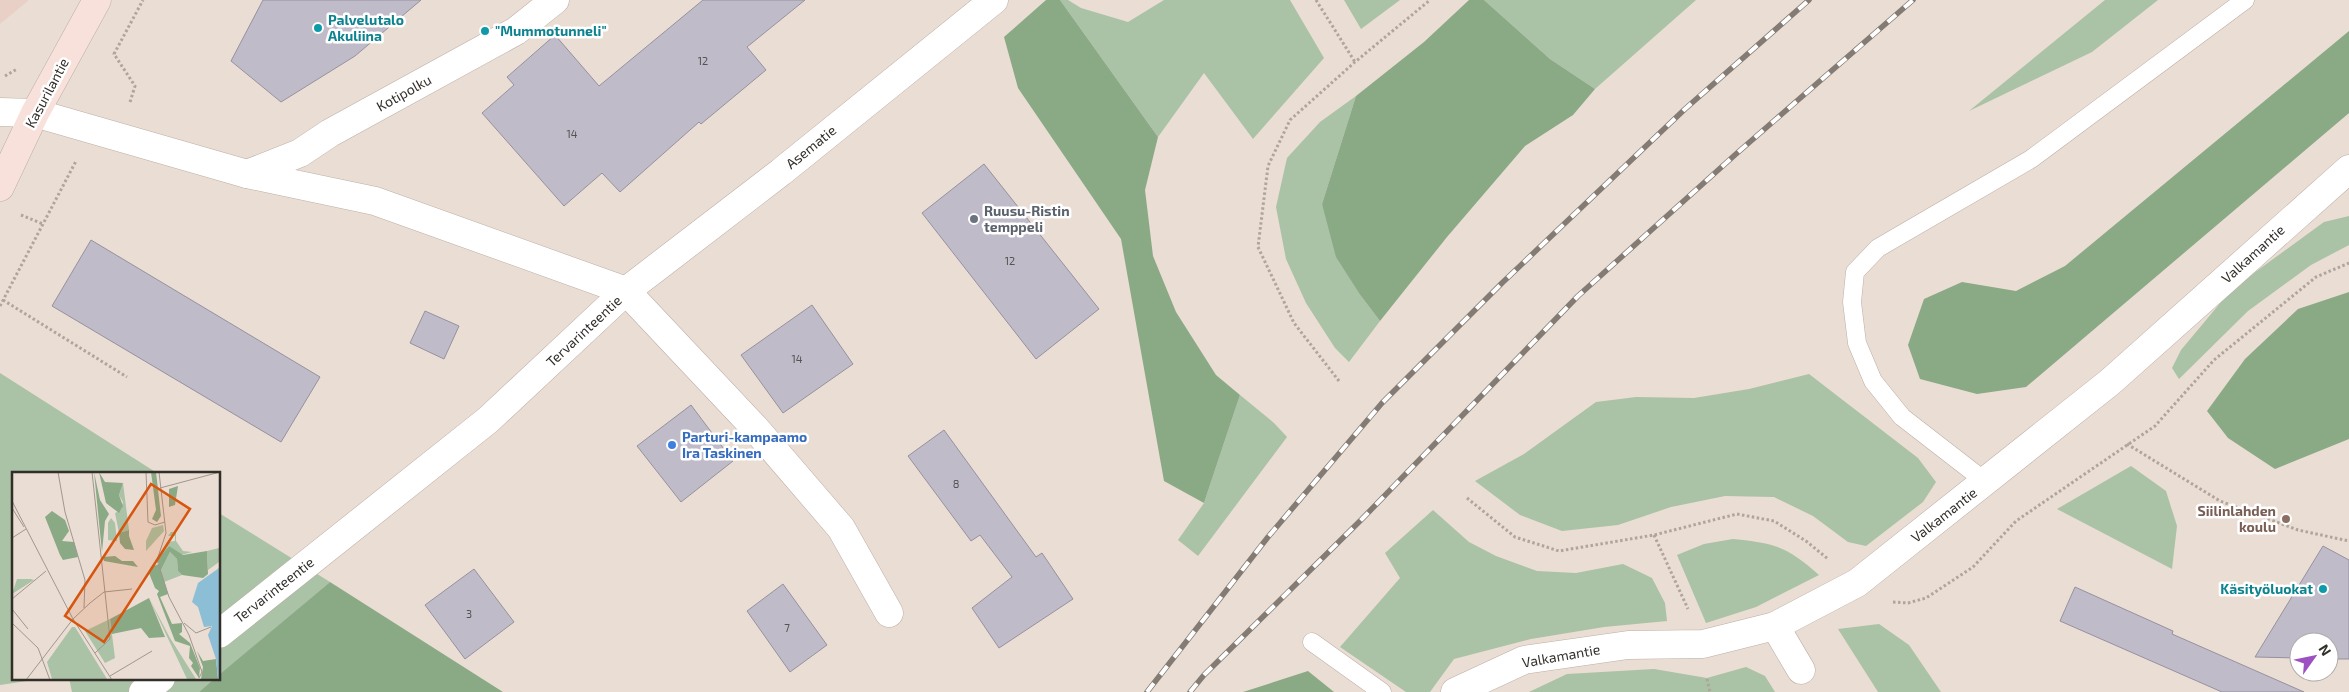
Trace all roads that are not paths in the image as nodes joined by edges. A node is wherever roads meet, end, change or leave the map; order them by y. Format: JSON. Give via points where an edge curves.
{"nodes":[{"id":1,"x":98,"y":0,"type":"edge"},
{"id":2,"x":555,"y":0,"type":"edge"},
{"id":3,"x":994,"y":0,"type":"edge"},
{"id":4,"x":2245,"y":0,"type":"edge"},
{"id":5,"x":0,"y":112,"type":"edge"},
{"id":6,"x":35,"y":113,"type":"junction"},
{"id":7,"x":2349,"y":169,"type":"edge"},
{"id":8,"x":247,"y":174,"type":"junction"},
{"id":9,"x":0,"y":187,"type":"edge"},
{"id":10,"x":626,"y":291,"type":"junction"},
{"id":11,"x":1986,"y":482,"type":"junction"},
{"id":12,"x":889,"y":612,"type":"dead end"},
{"id":13,"x":1775,"y":626,"type":"junction"},
{"id":14,"x":220,"y":633,"type":"edge"},
{"id":15,"x":1312,"y":642,"type":"dead end"},
{"id":16,"x":1801,"y":670,"type":"dead end"},
{"id":17,"x":159,"y":680,"type":"edge"},
{"id":18,"x":143,"y":692,"type":"edge"},
{"id":19,"x":1382,"y":692,"type":"edge"},
{"id":20,"x":1455,"y":692,"type":"edge"}],
"edges":[{"from":1,"to":6,"type":"street","name":"Kasurilantie"},
{"from":2,"to":8,"type":"street","name":"Kotipolku","via":[[516,31],[330,133],[300,153]]},
{"from":3,"to":10,"type":"street","name":"Asematie","via":[[781,172]]},
{"from":4,"to":11,"type":"lane","via":[[2031,159],[1878,248],[1855,272],[1852,302],[1857,343],[1874,381],[1902,417]]},
{"from":5,"to":6,"type":"street"},
{"from":6,"to":8,"type":"street"},
{"from":6,"to":9,"type":"street","name":"Kasurilantie"},
{"from":7,"to":11,"type":"street","name":"Valkamantie","via":[[2110,382]]},
{"from":8,"to":10,"type":"street","via":[[375,201]]},
{"from":10,"to":12,"type":"street","name":"Tervarinteentie","via":[[755,428],[841,528]]},
{"from":10,"to":14,"type":"street","name":"Tervarinteentie","via":[[488,420]]},
{"from":11,"to":13,"type":"street","name":"Valkamantie","via":[[1857,583]]},
{"from":13,"to":16,"type":"street"},
{"from":13,"to":20,"type":"street","name":"Valkamantie","via":[[1703,644],[1628,645],[1524,660]]},
{"from":15,"to":19,"type":"lane"},
{"from":17,"to":18,"type":"street"}]}
